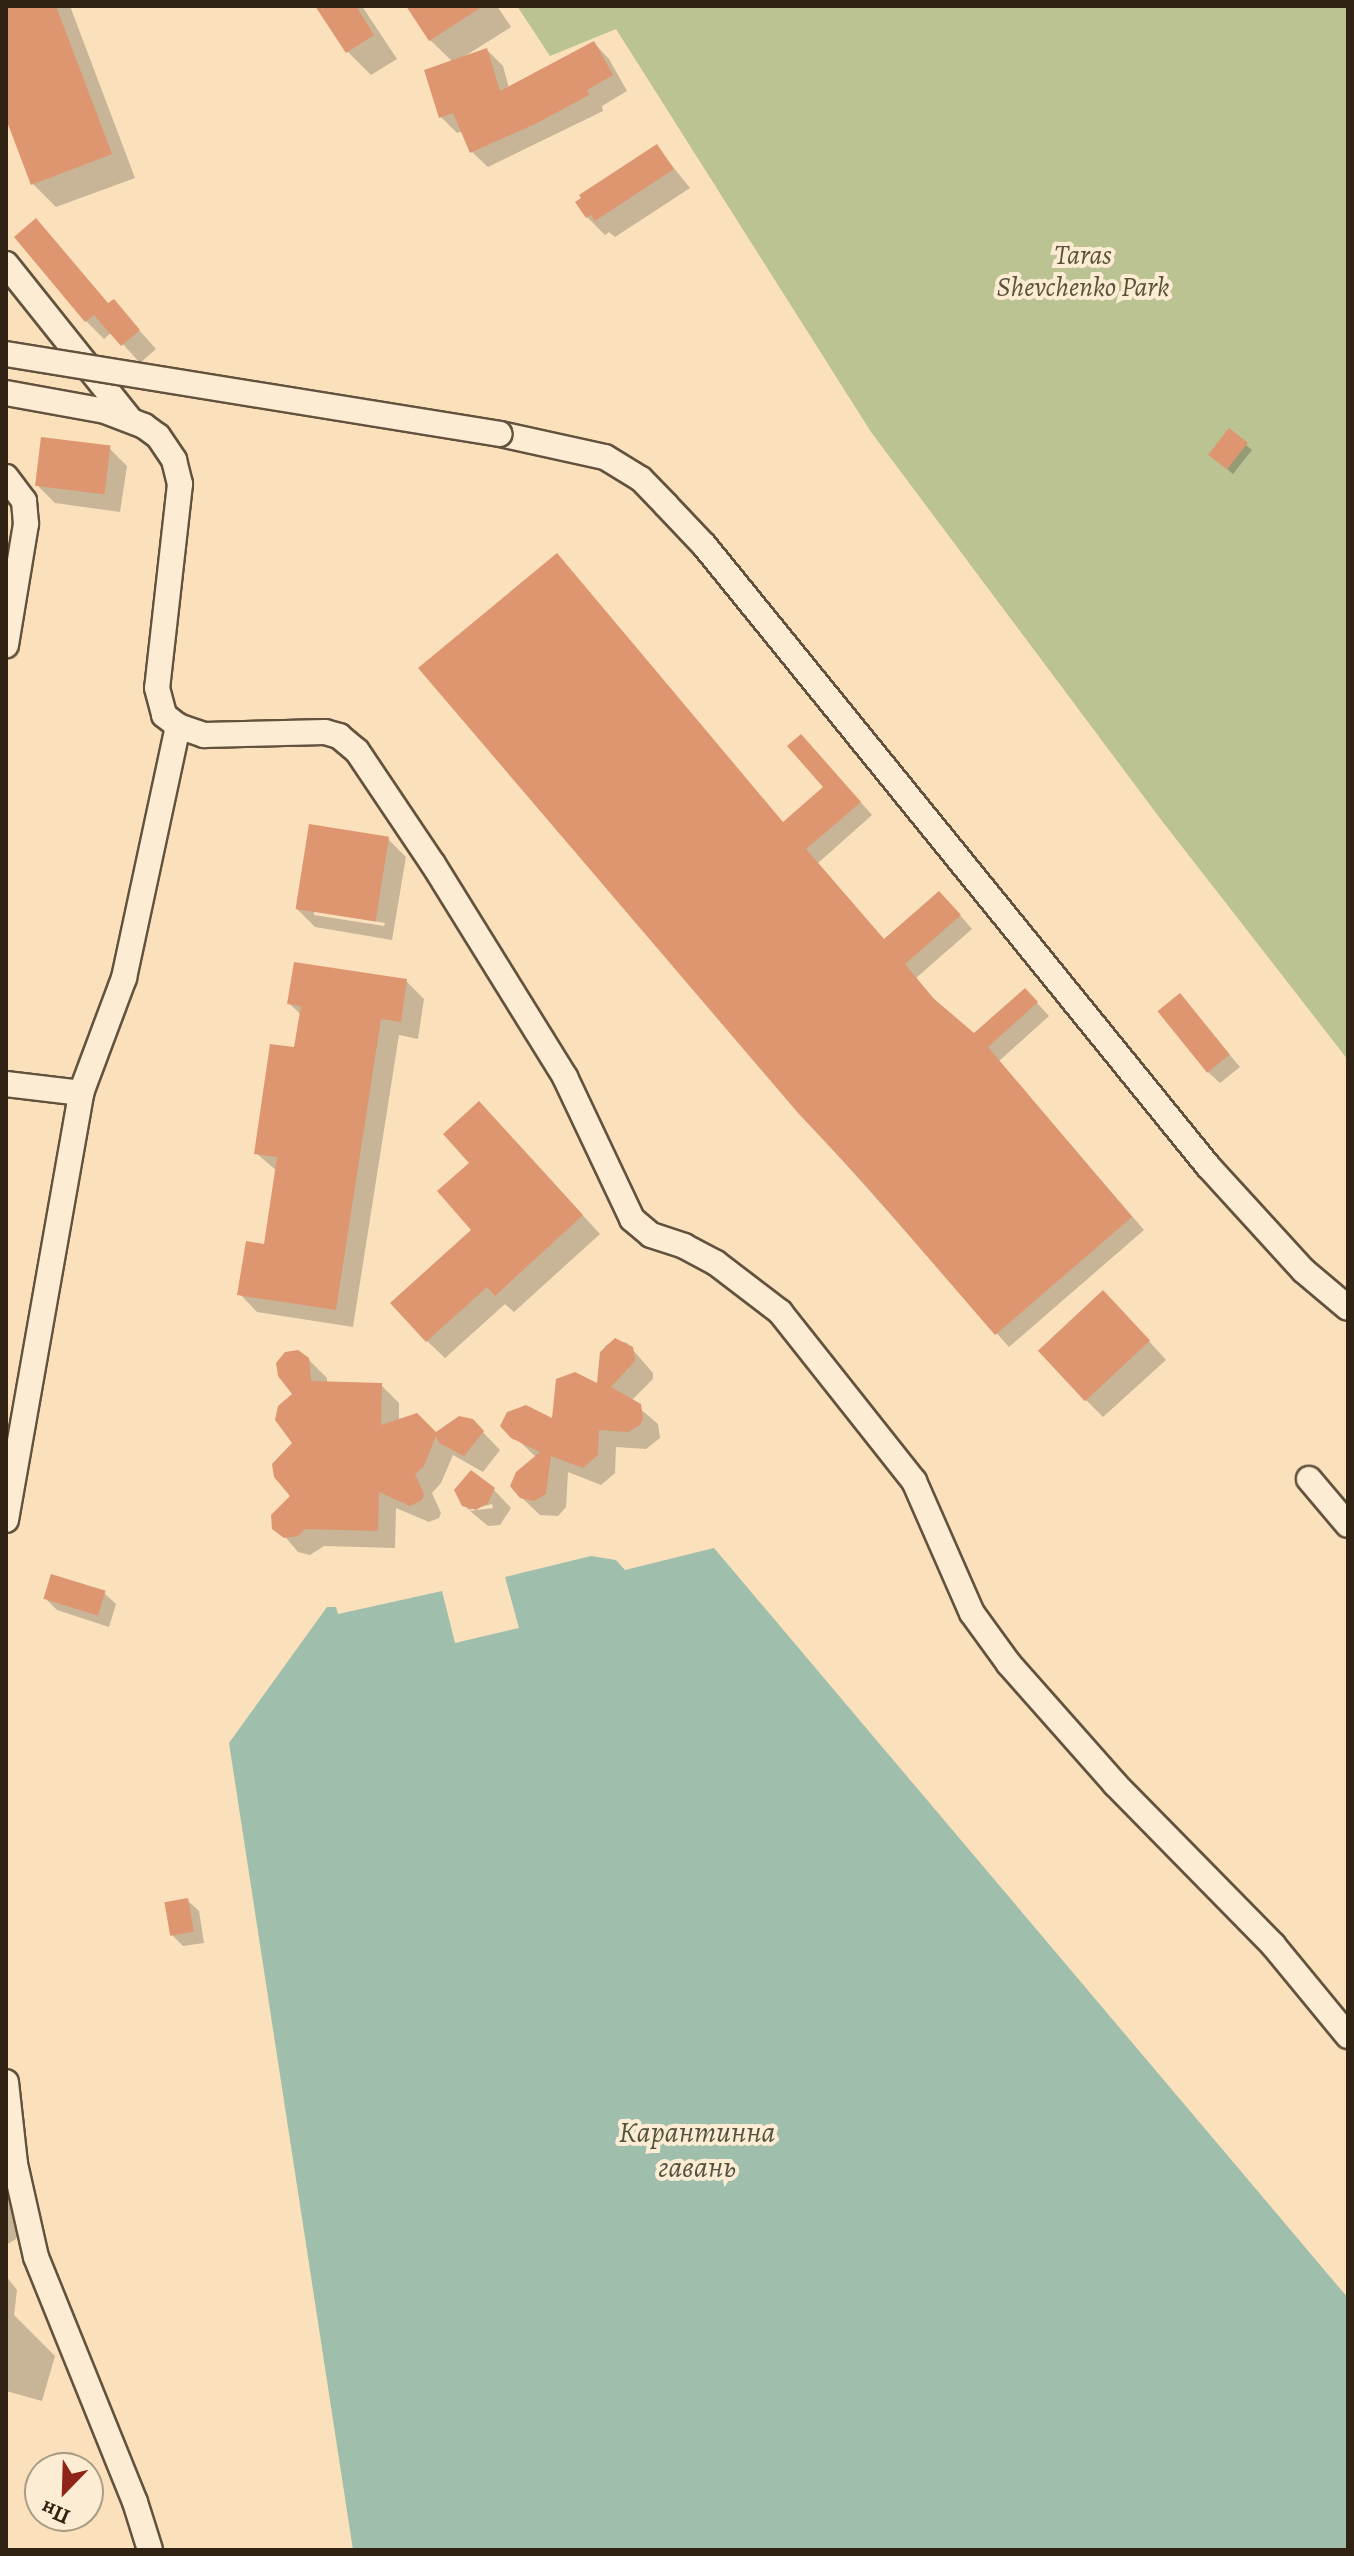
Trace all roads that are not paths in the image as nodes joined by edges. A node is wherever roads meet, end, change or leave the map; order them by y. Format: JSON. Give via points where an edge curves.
{"nodes":[{"id":1,"x":6,"y":264,"type":"edge"},
{"id":2,"x":6,"y":354,"type":"edge"},
{"id":3,"x":6,"y":393,"type":"edge"},
{"id":4,"x":129,"y":418,"type":"junction"},
{"id":5,"x":6,"y":477,"type":"edge"},
{"id":6,"x":6,"y":645,"type":"edge"},
{"id":7,"x":178,"y":726,"type":"junction"},
{"id":8,"x":6,"y":1084,"type":"edge"},
{"id":9,"x":81,"y":1093,"type":"junction"},
{"id":10,"x":1348,"y":1308,"type":"edge"},
{"id":11,"x":1309,"y":1479,"type":"dead end"},
{"id":12,"x":6,"y":1520,"type":"edge"},
{"id":13,"x":1348,"y":1525,"type":"edge"},
{"id":14,"x":1348,"y":2036,"type":"edge"},
{"id":15,"x":6,"y":2082,"type":"edge"},
{"id":16,"x":150,"y":2550,"type":"edge"}],
"edges":[{"from":1,"to":4,"type":"street"},
{"from":2,"to":10,"type":"street","bridge":true,"via":[[500,434],[605,457],[641,479],[704,545],[1208,1166],[1304,1271]]},
{"from":3,"to":4,"type":"street"},
{"from":4,"to":7,"type":"street","via":[[167,447],[180,484],[157,688],[160,709]]},
{"from":5,"to":6,"type":"street","via":[[24,501],[26,524]]},
{"from":7,"to":9,"type":"street","via":[[124,978]]},
{"from":7,"to":14,"type":"street","via":[[227,736],[325,732],[357,751],[565,1077],[632,1219],[651,1235],[716,1263],[780,1312],[914,1481],[972,1613],[1009,1664],[1115,1784],[1273,1945]]},
{"from":8,"to":9,"type":"street"},
{"from":9,"to":12,"type":"street"},
{"from":11,"to":13,"type":"street"},
{"from":15,"to":16,"type":"street","via":[[15,2164],[36,2257]]}]}
